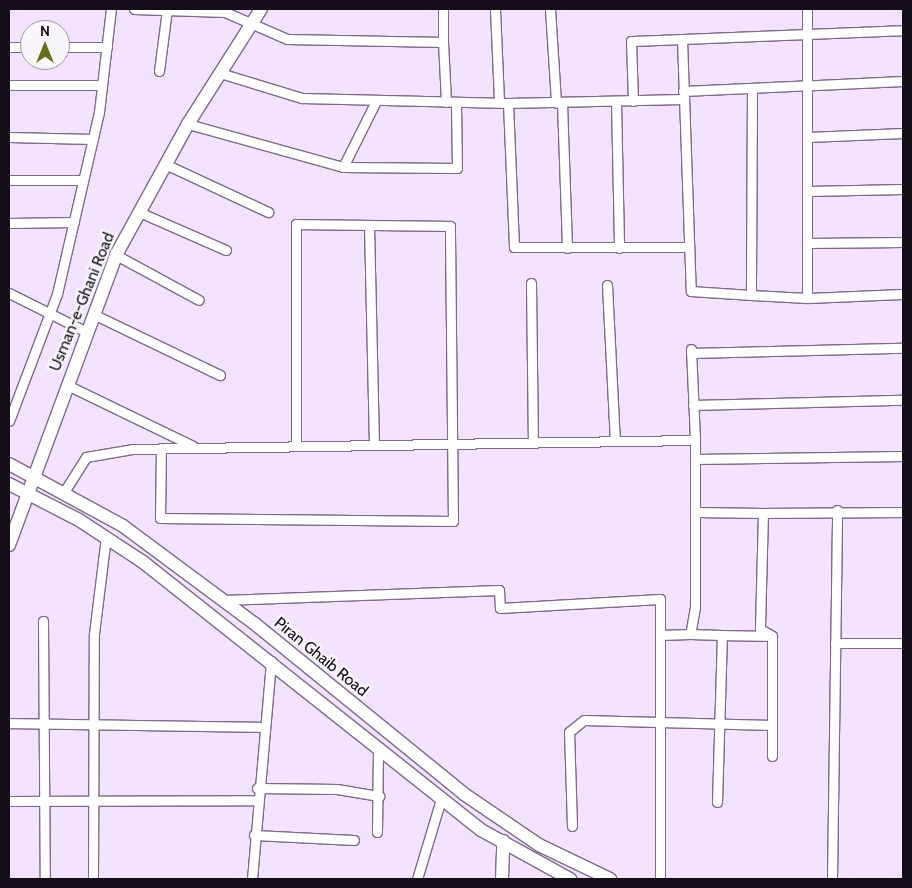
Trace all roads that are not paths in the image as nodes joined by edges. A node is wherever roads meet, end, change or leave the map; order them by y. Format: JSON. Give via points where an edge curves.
{"nodes":[{"id":1,"x":111,"y":9,"type":"edge"},
{"id":2,"x":134,"y":9,"type":"edge"},
{"id":3,"x":167,"y":9,"type":"edge"},
{"id":4,"x":262,"y":9,"type":"edge"},
{"id":5,"x":443,"y":9,"type":"edge"},
{"id":6,"x":495,"y":9,"type":"edge"},
{"id":7,"x":550,"y":9,"type":"edge"},
{"id":8,"x":807,"y":9,"type":"edge"},
{"id":9,"x":251,"y":25,"type":"junction"},
{"id":10,"x":903,"y":30,"type":"edge"},
{"id":11,"x":808,"y":34,"type":"junction"},
{"id":12,"x":682,"y":39,"type":"junction"},
{"id":13,"x":443,"y":42,"type":"junction"},
{"id":14,"x":70,"y":47,"type":"edge"},
{"id":15,"x":107,"y":48,"type":"junction"},
{"id":16,"x":159,"y":71,"type":"dead end"},
{"id":17,"x":220,"y":73,"type":"junction"},
{"id":18,"x":903,"y":81,"type":"edge"},
{"id":19,"x":9,"y":85,"type":"edge"},
{"id":20,"x":102,"y":85,"type":"junction"},
{"id":21,"x":808,"y":88,"type":"junction"},
{"id":22,"x":752,"y":91,"type":"junction"},
{"id":23,"x":683,"y":95,"type":"junction"},
{"id":24,"x":376,"y":100,"type":"junction"},
{"id":25,"x":632,"y":100,"type":"junction"},
{"id":26,"x":616,"y":101,"type":"junction"},
{"id":27,"x":446,"y":102,"type":"junction"},
{"id":28,"x":456,"y":102,"type":"junction"},
{"id":29,"x":504,"y":103,"type":"junction"},
{"id":30,"x":559,"y":103,"type":"junction"},
{"id":31,"x":188,"y":124,"type":"junction"},
{"id":32,"x":903,"y":133,"type":"edge"},
{"id":33,"x":9,"y":137,"type":"edge"},
{"id":34,"x":808,"y":137,"type":"junction"},
{"id":35,"x":93,"y":139,"type":"junction"},
{"id":36,"x":165,"y":164,"type":"junction"},
{"id":37,"x":343,"y":167,"type":"junction"},
{"id":38,"x":9,"y":180,"type":"edge"},
{"id":39,"x":83,"y":180,"type":"junction"},
{"id":40,"x":903,"y":189,"type":"edge"},
{"id":41,"x":808,"y":191,"type":"junction"},
{"id":42,"x":139,"y":212,"type":"junction"},
{"id":43,"x":268,"y":212,"type":"dead end"},
{"id":44,"x":74,"y":222,"type":"junction"},
{"id":45,"x":9,"y":223,"type":"edge"},
{"id":46,"x":368,"y":225,"type":"junction"},
{"id":47,"x":903,"y":242,"type":"edge"},
{"id":48,"x":807,"y":243,"type":"junction"},
{"id":49,"x":567,"y":248,"type":"junction"},
{"id":50,"x":620,"y":248,"type":"junction"},
{"id":51,"x":687,"y":248,"type":"junction"},
{"id":52,"x":226,"y":250,"type":"dead end"},
{"id":53,"x":116,"y":255,"type":"junction"},
{"id":54,"x":531,"y":283,"type":"dead end"},
{"id":55,"x":608,"y":285,"type":"dead end"},
{"id":56,"x":9,"y":293,"type":"edge"},
{"id":57,"x":903,"y":294,"type":"edge"},
{"id":58,"x":751,"y":295,"type":"junction"},
{"id":59,"x":807,"y":298,"type":"junction"},
{"id":60,"x":199,"y":300,"type":"dead end"},
{"id":61,"x":49,"y":313,"type":"junction"},
{"id":62,"x":93,"y":314,"type":"junction"},
{"id":63,"x":87,"y":332,"type":"junction"},
{"id":64,"x":903,"y":348,"type":"edge"},
{"id":65,"x":220,"y":375,"type":"dead end"},
{"id":66,"x":67,"y":385,"type":"junction"},
{"id":67,"x":903,"y":400,"type":"edge"},
{"id":68,"x":694,"y":404,"type":"junction"},
{"id":69,"x":9,"y":421,"type":"edge"},
{"id":70,"x":695,"y":440,"type":"junction"},
{"id":71,"x":533,"y":441,"type":"junction"},
{"id":72,"x":615,"y":441,"type":"junction"},
{"id":73,"x":452,"y":443,"type":"junction"},
{"id":74,"x":374,"y":444,"type":"junction"},
{"id":75,"x":296,"y":446,"type":"junction"},
{"id":76,"x":161,"y":448,"type":"junction"},
{"id":77,"x":196,"y":448,"type":"junction"},
{"id":78,"x":903,"y":456,"type":"edge"},
{"id":79,"x":695,"y":459,"type":"junction"},
{"id":80,"x":9,"y":464,"type":"edge"},
{"id":81,"x":33,"y":475,"type":"junction"},
{"id":82,"x":9,"y":484,"type":"edge"},
{"id":83,"x":64,"y":492,"type":"junction"},
{"id":84,"x":27,"y":493,"type":"junction"},
{"id":85,"x":837,"y":510,"type":"junction"},
{"id":86,"x":695,"y":512,"type":"junction"},
{"id":87,"x":903,"y":512,"type":"edge"},
{"id":88,"x":762,"y":513,"type":"junction"},
{"id":89,"x":106,"y":536,"type":"junction"},
{"id":90,"x":9,"y":545,"type":"edge"},
{"id":91,"x":223,"y":600,"type":"junction"},
{"id":92,"x":42,"y":621,"type":"dead end"},
{"id":93,"x":660,"y":634,"type":"junction"},
{"id":94,"x":690,"y":634,"type":"junction"},
{"id":95,"x":722,"y":635,"type":"junction"},
{"id":96,"x":772,"y":636,"type":"junction"},
{"id":97,"x":835,"y":644,"type":"junction"},
{"id":98,"x":903,"y":644,"type":"edge"},
{"id":99,"x":271,"y":661,"type":"junction"},
{"id":100,"x":9,"y":723,"type":"edge"},
{"id":101,"x":44,"y":723,"type":"junction"},
{"id":102,"x":660,"y":723,"type":"junction"},
{"id":103,"x":92,"y":724,"type":"junction"},
{"id":104,"x":717,"y":724,"type":"junction"},
{"id":105,"x":772,"y":725,"type":"junction"},
{"id":106,"x":264,"y":727,"type":"junction"},
{"id":107,"x":378,"y":751,"type":"junction"},
{"id":108,"x":772,"y":756,"type":"dead end"},
{"id":109,"x":257,"y":788,"type":"junction"},
{"id":110,"x":379,"y":796,"type":"junction"},
{"id":111,"x":440,"y":799,"type":"junction"},
{"id":112,"x":256,"y":800,"type":"junction"},
{"id":113,"x":9,"y":801,"type":"edge"},
{"id":114,"x":44,"y":801,"type":"junction"},
{"id":115,"x":93,"y":801,"type":"junction"},
{"id":116,"x":717,"y":802,"type":"dead end"},
{"id":117,"x":572,"y":826,"type":"dead end"},
{"id":118,"x":377,"y":832,"type":"dead end"},
{"id":119,"x":254,"y":835,"type":"junction"},
{"id":120,"x":354,"y":840,"type":"dead end"},
{"id":121,"x":503,"y":842,"type":"junction"},
{"id":122,"x":45,"y":879,"type":"edge"},
{"id":123,"x":93,"y":879,"type":"edge"},
{"id":124,"x":252,"y":879,"type":"edge"},
{"id":125,"x":417,"y":879,"type":"edge"},
{"id":126,"x":502,"y":879,"type":"edge"},
{"id":127,"x":570,"y":879,"type":"edge"},
{"id":128,"x":610,"y":879,"type":"edge"},
{"id":129,"x":660,"y":879,"type":"edge"},
{"id":130,"x":832,"y":879,"type":"edge"}],
"edges":[{"from":1,"to":15,"type":"street"},
{"from":2,"to":3,"type":"street"},
{"from":3,"to":9,"type":"street","via":[[225,12]]},
{"from":3,"to":16,"type":"street"},
{"from":4,"to":9,"type":"main road","name":"Usman-e-Ghani Road"},
{"from":5,"to":13,"type":"street"},
{"from":6,"to":29,"type":"street"},
{"from":7,"to":30,"type":"street"},
{"from":8,"to":11,"type":"street"},
{"from":9,"to":13,"type":"street","via":[[287,38]]},
{"from":9,"to":17,"type":"main road","name":"Usman-e-Ghani Road"},
{"from":10,"to":11,"type":"street"},
{"from":11,"to":12,"type":"street"},
{"from":11,"to":21,"type":"street"},
{"from":12,"to":23,"type":"street"},
{"from":12,"to":25,"type":"street","via":[[631,41]]},
{"from":13,"to":27,"type":"street"},
{"from":14,"to":15,"type":"street"},
{"from":15,"to":20,"type":"street"},
{"from":17,"to":24,"type":"street","via":[[302,98]]},
{"from":17,"to":31,"type":"main road","name":"Usman-e-Ghani Road"},
{"from":18,"to":21,"type":"street"},
{"from":19,"to":20,"type":"street"},
{"from":20,"to":35,"type":"street"},
{"from":21,"to":22,"type":"street"},
{"from":21,"to":34,"type":"street"},
{"from":22,"to":23,"type":"street"},
{"from":22,"to":58,"type":"street"},
{"from":23,"to":25,"type":"street"},
{"from":23,"to":51,"type":"street"},
{"from":24,"to":27,"type":"street"},
{"from":24,"to":37,"type":"street"},
{"from":25,"to":26,"type":"street"},
{"from":26,"to":30,"type":"street"},
{"from":26,"to":50,"type":"street"},
{"from":27,"to":28,"type":"street"},
{"from":28,"to":29,"type":"street"},
{"from":28,"to":37,"type":"street","via":[[457,168]]},
{"from":29,"to":30,"type":"street"},
{"from":29,"to":49,"type":"street","via":[[514,247]]},
{"from":30,"to":49,"type":"street"},
{"from":31,"to":36,"type":"main road","name":"Usman-e-Ghani Road"},
{"from":31,"to":37,"type":"street"},
{"from":32,"to":34,"type":"street"},
{"from":33,"to":35,"type":"street"},
{"from":34,"to":41,"type":"street"},
{"from":35,"to":39,"type":"street"},
{"from":36,"to":42,"type":"main road","name":"Usman-e-Ghani Road"},
{"from":36,"to":43,"type":"street"},
{"from":38,"to":39,"type":"street"},
{"from":39,"to":44,"type":"street"},
{"from":40,"to":41,"type":"street"},
{"from":41,"to":48,"type":"street"},
{"from":42,"to":52,"type":"street"},
{"from":42,"to":53,"type":"main road","name":"Usman-e-Ghani Road"},
{"from":44,"to":45,"type":"street"},
{"from":44,"to":61,"type":"street"},
{"from":46,"to":73,"type":"street","via":[[450,226]]},
{"from":46,"to":74,"type":"street"},
{"from":46,"to":75,"type":"street","via":[[296,224]]},
{"from":47,"to":48,"type":"street"},
{"from":48,"to":59,"type":"street"},
{"from":49,"to":50,"type":"street"},
{"from":50,"to":51,"type":"street"},
{"from":51,"to":58,"type":"street","via":[[691,291]]},
{"from":53,"to":60,"type":"street"},
{"from":53,"to":62,"type":"main road","name":"Usman-e-Ghani Road"},
{"from":54,"to":71,"type":"street"},
{"from":55,"to":72,"type":"street"},
{"from":56,"to":61,"type":"street"},
{"from":57,"to":59,"type":"street"},
{"from":58,"to":59,"type":"street"},
{"from":61,"to":63,"type":"street"},
{"from":61,"to":69,"type":"street"},
{"from":62,"to":63,"type":"main road","name":"Usman-e-Ghani Road"},
{"from":62,"to":65,"type":"street"},
{"from":63,"to":66,"type":"main road","name":"Usman-e-Ghani Road"},
{"from":64,"to":68,"type":"street","via":[[691,351]]},
{"from":66,"to":77,"type":"street"},
{"from":66,"to":81,"type":"main road","name":"Usman-e-Ghani Road"},
{"from":67,"to":68,"type":"street"},
{"from":68,"to":70,"type":"street"},
{"from":70,"to":72,"type":"street"},
{"from":70,"to":79,"type":"street"},
{"from":71,"to":72,"type":"street"},
{"from":71,"to":73,"type":"street"},
{"from":73,"to":74,"type":"street"},
{"from":73,"to":76,"type":"street","via":[[453,521],[160,518]]},
{"from":74,"to":75,"type":"street"},
{"from":75,"to":77,"type":"street"},
{"from":76,"to":77,"type":"street"},
{"from":76,"to":83,"type":"street","via":[[86,457]]},
{"from":78,"to":79,"type":"street"},
{"from":79,"to":86,"type":"street"},
{"from":80,"to":81,"type":"main road","name":"Piran Ghaib Road"},
{"from":81,"to":83,"type":"main road","name":"Piran Ghaib Road"},
{"from":81,"to":84,"type":"main road","name":"Usman-e-Ghani Road"},
{"from":82,"to":84,"type":"main road"},
{"from":83,"to":91,"type":"main road","name":"Piran Ghaib Road","via":[[123,526]]},
{"from":84,"to":89,"type":"main road"},
{"from":84,"to":90,"type":"main road","name":"Usman-e-Ghani Road"},
{"from":85,"to":87,"type":"street"},
{"from":85,"to":88,"type":"street"},
{"from":85,"to":97,"type":"street"},
{"from":86,"to":88,"type":"street"},
{"from":86,"to":94,"type":"street","via":[[695,607]]},
{"from":88,"to":96,"type":"street","via":[[760,628]]},
{"from":89,"to":99,"type":"main road"},
{"from":89,"to":103,"type":"street","via":[[94,634]]},
{"from":91,"to":93,"type":"street","via":[[499,590],[500,608],[660,599]]},
{"from":91,"to":128,"type":"main road","name":"Piran Ghaib Road","via":[[464,794],[539,845]]},
{"from":92,"to":101,"type":"street"},
{"from":93,"to":94,"type":"street"},
{"from":93,"to":102,"type":"street"},
{"from":94,"to":95,"type":"street"},
{"from":95,"to":96,"type":"street"},
{"from":95,"to":104,"type":"street"},
{"from":96,"to":105,"type":"street"},
{"from":97,"to":98,"type":"street"},
{"from":97,"to":130,"type":"street"},
{"from":99,"to":106,"type":"street"},
{"from":99,"to":107,"type":"main road"},
{"from":100,"to":101,"type":"street"},
{"from":101,"to":103,"type":"street"},
{"from":101,"to":114,"type":"street"},
{"from":102,"to":104,"type":"street"},
{"from":102,"to":117,"type":"street","via":[[584,720],[569,732]]},
{"from":102,"to":129,"type":"street"},
{"from":103,"to":106,"type":"street"},
{"from":103,"to":115,"type":"street"},
{"from":104,"to":105,"type":"street"},
{"from":104,"to":116,"type":"street"},
{"from":105,"to":108,"type":"street"},
{"from":106,"to":109,"type":"street"},
{"from":107,"to":110,"type":"street"},
{"from":107,"to":111,"type":"main road"},
{"from":109,"to":110,"type":"street","via":[[336,789]]},
{"from":109,"to":112,"type":"street"},
{"from":110,"to":118,"type":"street"},
{"from":111,"to":121,"type":"main road"},
{"from":111,"to":125,"type":"street"},
{"from":112,"to":115,"type":"street"},
{"from":112,"to":119,"type":"street"},
{"from":113,"to":114,"type":"street"},
{"from":114,"to":115,"type":"street"},
{"from":114,"to":122,"type":"street"},
{"from":115,"to":123,"type":"street"},
{"from":119,"to":120,"type":"street"},
{"from":119,"to":124,"type":"street"},
{"from":121,"to":126,"type":"main road"},
{"from":121,"to":127,"type":"main road"}]}
